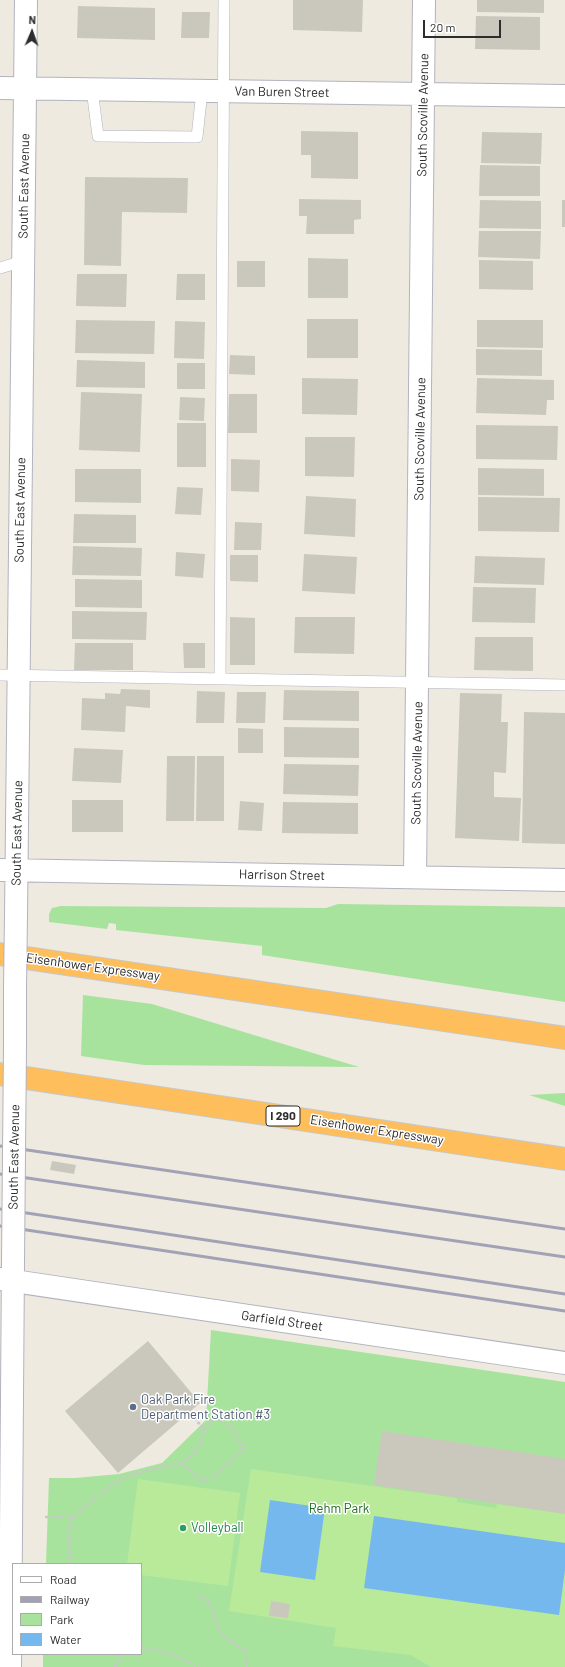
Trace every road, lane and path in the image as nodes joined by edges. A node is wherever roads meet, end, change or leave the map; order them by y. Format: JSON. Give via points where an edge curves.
{"nodes":[{"id":1,"x":26,"y":0,"type":"edge"},
{"id":2,"x":224,"y":0,"type":"edge"},
{"id":3,"x":424,"y":0,"type":"edge"},
{"id":4,"x":0,"y":88,"type":"edge"},
{"id":5,"x":25,"y":89,"type":"junction"},
{"id":6,"x":92,"y":89,"type":"junction"},
{"id":7,"x":202,"y":91,"type":"junction"},
{"id":8,"x":224,"y":91,"type":"junction"},
{"id":9,"x":423,"y":94,"type":"junction"},
{"id":10,"x":565,"y":96,"type":"edge"},
{"id":11,"x":23,"y":261,"type":"junction"},
{"id":12,"x":0,"y":268,"type":"edge"},
{"id":13,"x":9,"y":675,"type":"edge"},
{"id":14,"x":220,"y":679,"type":"junction"},
{"id":15,"x":417,"y":683,"type":"junction"},
{"id":16,"x":565,"y":685,"type":"edge"},
{"id":17,"x":8,"y":870,"type":"edge"},
{"id":18,"x":415,"y":877,"type":"junction"},
{"id":19,"x":565,"y":880,"type":"edge"},
{"id":20,"x":0,"y":954,"type":"edge"},
{"id":21,"x":565,"y":1038,"type":"edge"},
{"id":22,"x":0,"y":1074,"type":"edge"},
{"id":23,"x":565,"y":1159,"type":"edge"},
{"id":24,"x":9,"y":1274,"type":"edge"},
{"id":25,"x":565,"y":1363,"type":"edge"},
{"id":26,"x":195,"y":1419,"type":"dead end"},
{"id":27,"x":204,"y":1429,"type":"junction"},
{"id":28,"x":6,"y":1460,"type":"edge"},
{"id":29,"x":182,"y":1463,"type":"junction"},
{"id":30,"x":45,"y":1517,"type":"dead end"},
{"id":31,"x":74,"y":1518,"type":"junction"},
{"id":32,"x":70,"y":1563,"type":"edge"},
{"id":33,"x":199,"y":1597,"type":"dead end"},
{"id":34,"x":142,"y":1647,"type":"edge"},
{"id":35,"x":121,"y":1655,"type":"edge"},
{"id":36,"x":7,"y":1664,"type":"edge"},
{"id":37,"x":116,"y":1667,"type":"edge"},
{"id":38,"x":198,"y":1667,"type":"edge"},
{"id":39,"x":246,"y":1667,"type":"edge"}],
"edges":[{"from":1,"to":5,"type":"street","name":"South East Avenue"},
{"from":2,"to":8,"type":"lane"},
{"from":3,"to":9,"type":"street","name":"South Scoville Avenue"},
{"from":4,"to":5,"type":"street","name":"Van Buren Street"},
{"from":5,"to":6,"type":"street","name":"Van Buren Street"},
{"from":5,"to":11,"type":"street","name":"South East Avenue"},
{"from":6,"to":7,"type":"street","name":"Van Buren Street"},
{"from":6,"to":7,"type":"lane","via":[[98,136],[197,137]]},
{"from":7,"to":8,"type":"street","name":"Van Buren Street"},
{"from":8,"to":9,"type":"street","name":"Van Buren Street"},
{"from":8,"to":14,"type":"lane"},
{"from":9,"to":10,"type":"street","name":"Van Buren Street"},
{"from":9,"to":15,"type":"street","name":"South Scoville Avenue"},
{"from":11,"to":12,"type":"lane"},
{"from":11,"to":13,"type":"street","name":"South East Avenue"},
{"from":13,"to":14,"type":"lane"},
{"from":13,"to":17,"type":"street","name":"South East Avenue"},
{"from":14,"to":15,"type":"lane"},
{"from":15,"to":16,"type":"lane"},
{"from":15,"to":18,"type":"street","name":"South Scoville Avenue"},
{"from":17,"to":18,"type":"street","name":"Harrison Street"},
{"from":17,"to":24,"type":"street","name":"South East Avenue","bridge":true,"via":[[16,916]]},
{"from":18,"to":19,"type":"street","name":"Harrison Street"},
{"from":20,"to":21,"type":"highway","name":"Eisenhower Expressway"},
{"from":22,"to":23,"type":"highway","name":"Eisenhower Expressway","number":"I 290"},
{"from":24,"to":25,"type":"street","name":"Garfield Street"},
{"from":24,"to":28,"type":"street","name":"South East Avenue"},
{"from":26,"to":27,"type":"path"},
{"from":27,"to":29,"type":"path","via":[[200,1445],[193,1456]]},
{"from":27,"to":29,"type":"path","via":[[216,1416],[232,1429],[244,1448],[213,1478],[201,1480]]},
{"from":28,"to":36,"type":"street","name":"South East Avenue"},
{"from":29,"to":31,"type":"path","via":[[132,1474],[95,1497]]},
{"from":30,"to":31,"type":"path"},
{"from":31,"to":32,"type":"path","via":[[69,1529]]},
{"from":33,"to":39,"type":"path","via":[[209,1601],[220,1633],[245,1650]]},
{"from":34,"to":38,"type":"path","via":[[184,1659]]},
{"from":35,"to":37,"type":"path"}]}
